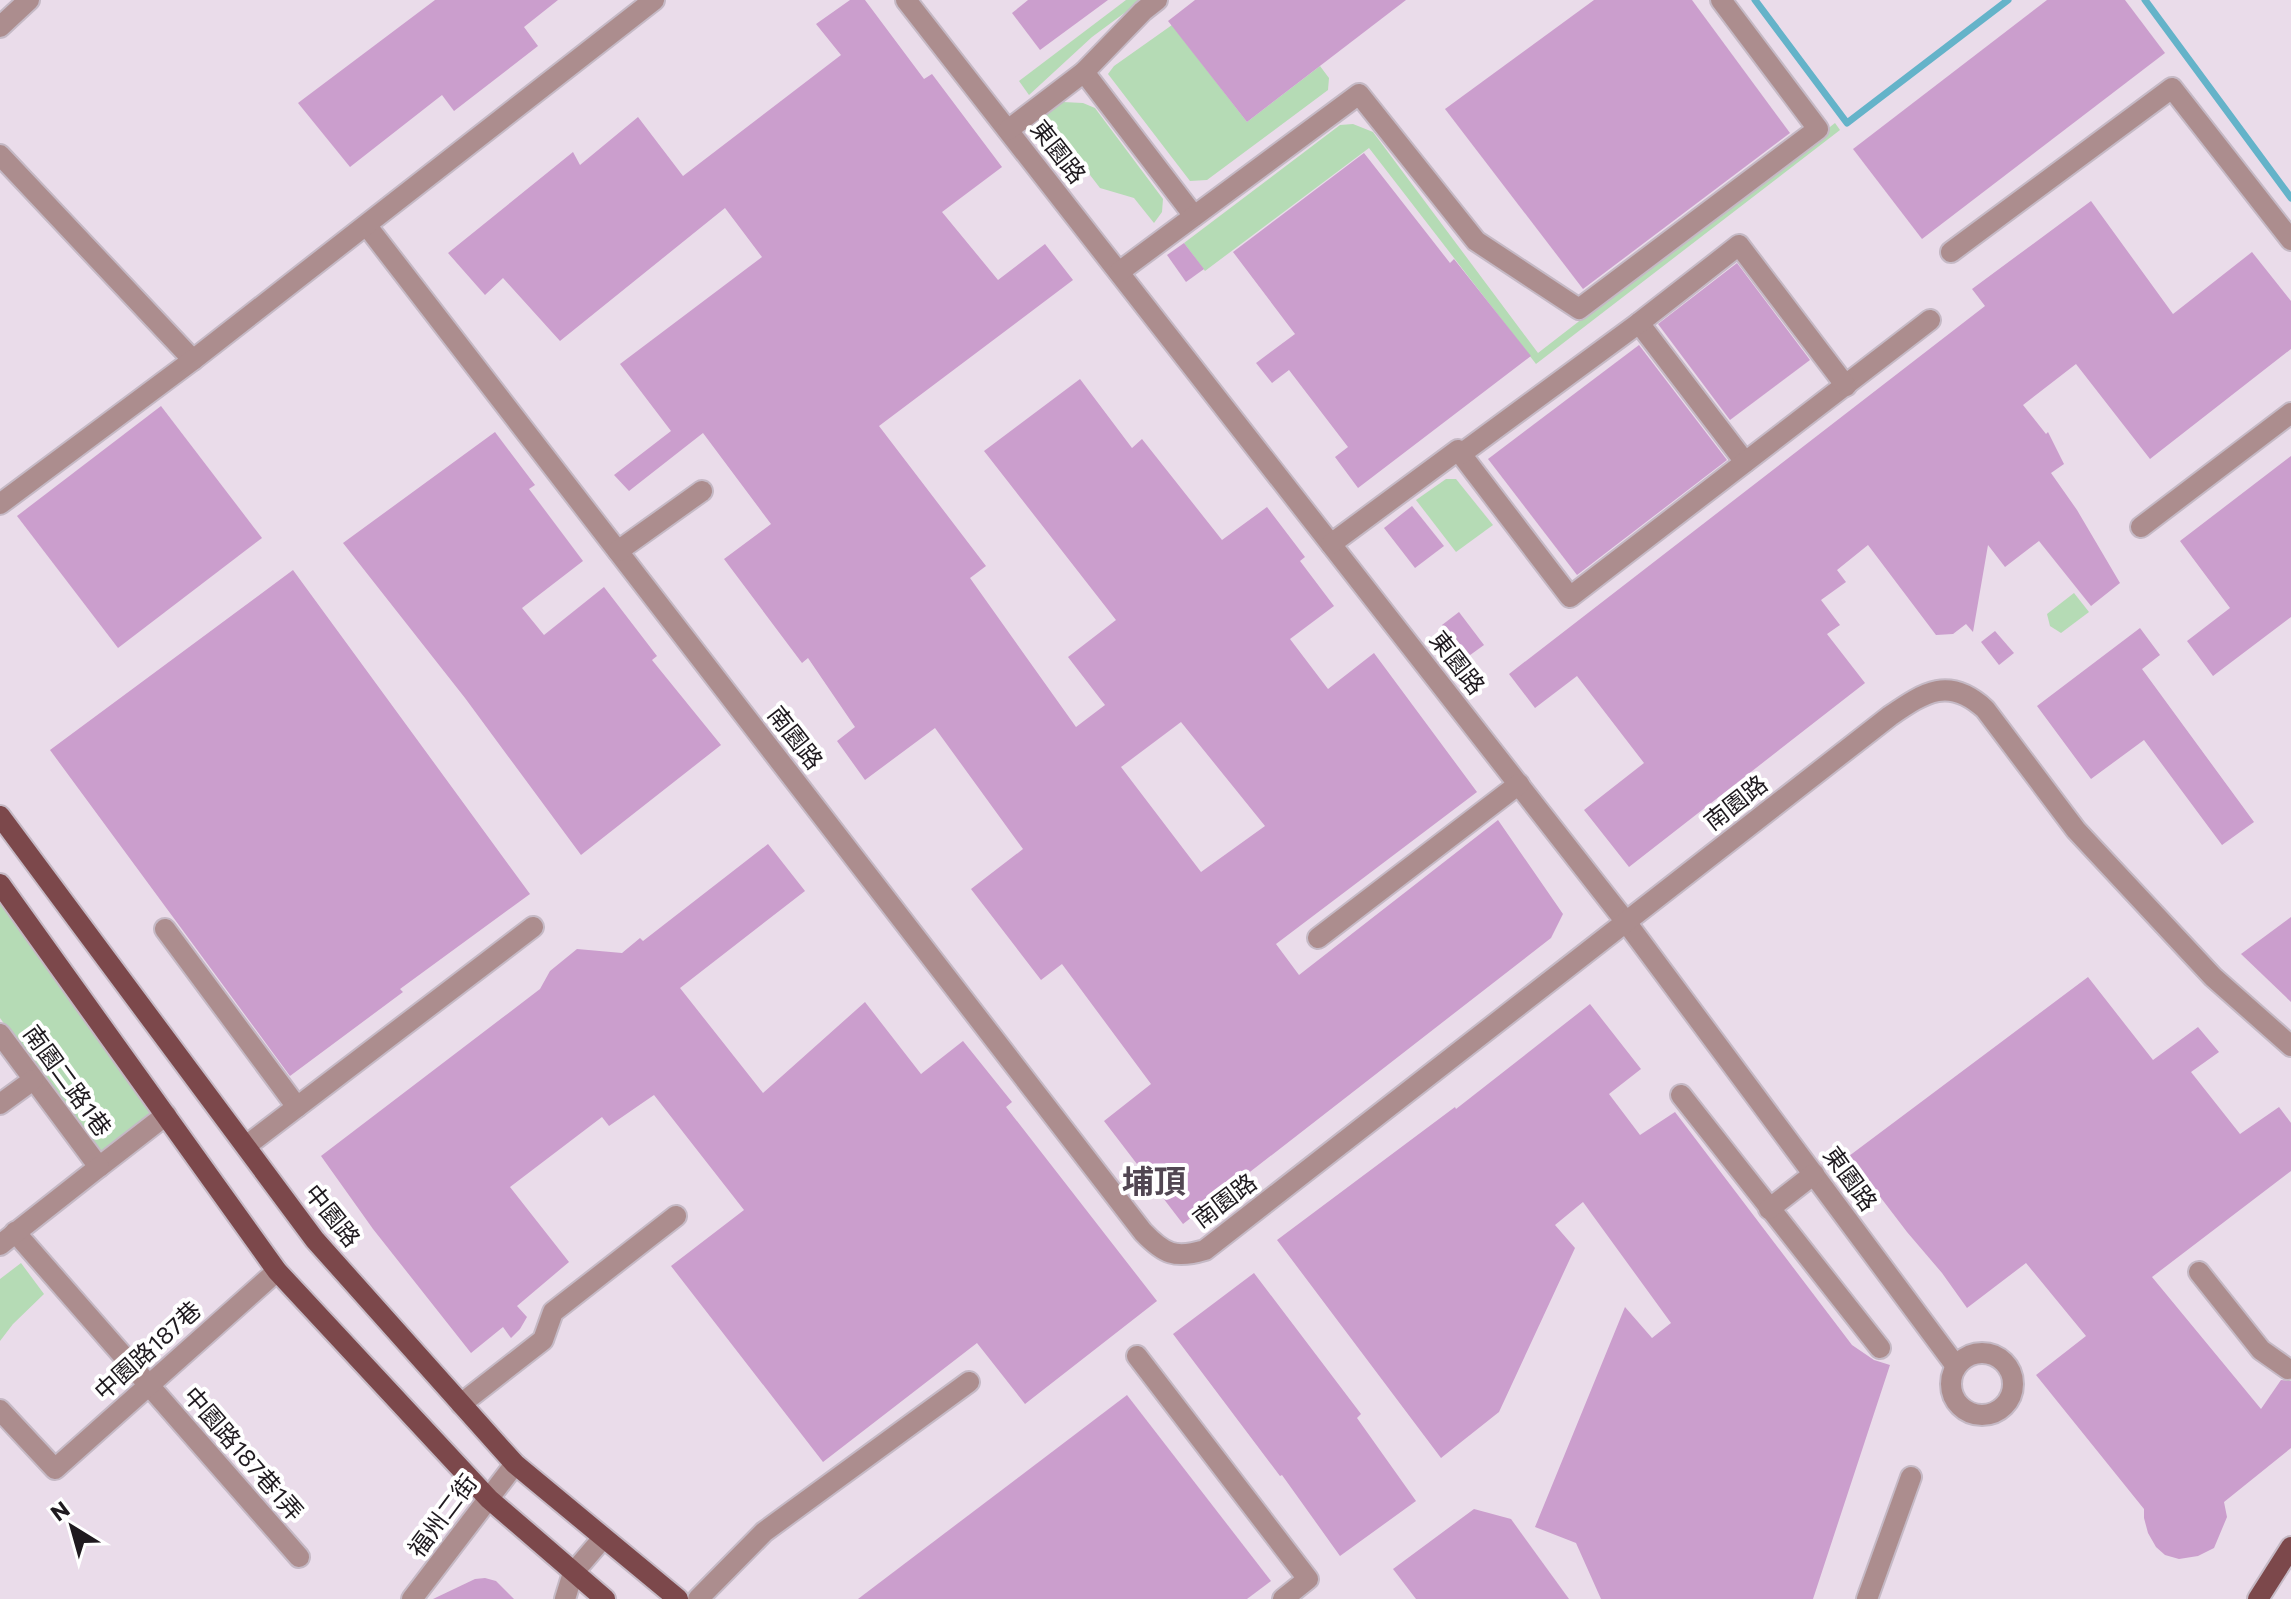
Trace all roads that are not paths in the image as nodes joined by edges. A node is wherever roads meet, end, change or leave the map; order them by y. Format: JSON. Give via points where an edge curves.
{"nodes":[{"id":1,"x":29,"y":0,"type":"edge"},
{"id":2,"x":654,"y":0,"type":"edge"},
{"id":3,"x":906,"y":0,"type":"edge"},
{"id":4,"x":1157,"y":0,"type":"edge"},
{"id":5,"x":1721,"y":0,"type":"edge"},
{"id":6,"x":0,"y":27,"type":"edge"},
{"id":7,"x":1084,"y":72,"type":"junction"},
{"id":8,"x":1008,"y":130,"type":"junction"},
{"id":9,"x":0,"y":155,"type":"edge"},
{"id":10,"x":1194,"y":216,"type":"junction"},
{"id":11,"x":367,"y":226,"type":"junction"},
{"id":12,"x":2291,"y":240,"type":"edge"},
{"id":13,"x":1951,"y":252,"type":"dead end"},
{"id":14,"x":1119,"y":272,"type":"junction"},
{"id":15,"x":1930,"y":320,"type":"dead end"},
{"id":16,"x":1639,"y":323,"type":"junction"},
{"id":17,"x":193,"y":360,"type":"junction"},
{"id":18,"x":1846,"y":386,"type":"junction"},
{"id":19,"x":2291,"y":413,"type":"edge"},
{"id":20,"x":1461,"y":454,"type":"junction"},
{"id":21,"x":1745,"y":462,"type":"junction"},
{"id":22,"x":702,"y":491,"type":"dead end"},
{"id":23,"x":0,"y":504,"type":"edge"},
{"id":24,"x":2141,"y":527,"type":"dead end"},
{"id":25,"x":1331,"y":544,"type":"junction"},
{"id":26,"x":618,"y":551,"type":"junction"},
{"id":27,"x":1519,"y":784,"type":"junction"},
{"id":28,"x":0,"y":816,"type":"edge"},
{"id":29,"x":0,"y":884,"type":"edge"},
{"id":30,"x":1626,"y":922,"type":"junction"},
{"id":31,"x":533,"y":927,"type":"dead end"},
{"id":32,"x":165,"y":929,"type":"dead end"},
{"id":33,"x":1318,"y":938,"type":"dead end"},
{"id":34,"x":0,"y":1034,"type":"edge"},
{"id":35,"x":2291,"y":1046,"type":"edge"},
{"id":36,"x":33,"y":1080,"type":"junction"},
{"id":37,"x":1681,"y":1095,"type":"dead end"},
{"id":38,"x":0,"y":1104,"type":"edge"},
{"id":39,"x":297,"y":1107,"type":"junction"},
{"id":40,"x":166,"y":1115,"type":"junction"},
{"id":41,"x":246,"y":1146,"type":"junction"},
{"id":42,"x":99,"y":1167,"type":"junction"},
{"id":43,"x":1814,"y":1174,"type":"junction"},
{"id":44,"x":1769,"y":1209,"type":"junction"},
{"id":45,"x":676,"y":1216,"type":"dead end"},
{"id":46,"x":8,"y":1238,"type":"edge"},
{"id":47,"x":277,"y":1271,"type":"junction"},
{"id":48,"x":2199,"y":1272,"type":"dead end"},
{"id":49,"x":1880,"y":1348,"type":"dead end"},
{"id":50,"x":1137,"y":1356,"type":"dead end"},
{"id":51,"x":1956,"y":1366,"type":"dead end"},
{"id":52,"x":2288,"y":1369,"type":"dead end"},
{"id":53,"x":969,"y":1382,"type":"dead end"},
{"id":54,"x":148,"y":1385,"type":"junction"},
{"id":55,"x":461,"y":1404,"type":"junction"},
{"id":56,"x":0,"y":1410,"type":"edge"},
{"id":57,"x":515,"y":1464,"type":"junction"},
{"id":58,"x":1911,"y":1477,"type":"dead end"},
{"id":59,"x":489,"y":1499,"type":"junction"},
{"id":60,"x":603,"y":1538,"type":"junction"},
{"id":61,"x":2291,"y":1547,"type":"edge"},
{"id":62,"x":299,"y":1557,"type":"dead end"},
{"id":63,"x":573,"y":1573,"type":"junction"},
{"id":64,"x":412,"y":1599,"type":"edge"},
{"id":65,"x":565,"y":1599,"type":"edge"},
{"id":66,"x":605,"y":1599,"type":"edge"},
{"id":67,"x":678,"y":1599,"type":"edge"},
{"id":68,"x":698,"y":1599,"type":"edge"},
{"id":69,"x":1283,"y":1599,"type":"edge"},
{"id":70,"x":1867,"y":1599,"type":"edge"},
{"id":71,"x":2258,"y":1599,"type":"edge"}],
"edges":[{"from":1,"to":6,"type":"street"},
{"from":2,"to":11,"type":"street"},
{"from":3,"to":8,"type":"street","name":"東園路"},
{"from":4,"to":7,"type":"street"},
{"from":5,"to":10,"type":"street","via":[[1818,129],[1579,309],[1476,241],[1359,94]]},
{"from":7,"to":8,"type":"street"},
{"from":7,"to":10,"type":"street"},
{"from":8,"to":14,"type":"street","name":"東園路"},
{"from":9,"to":17,"type":"street"},
{"from":10,"to":14,"type":"street"},
{"from":11,"to":17,"type":"street"},
{"from":11,"to":26,"type":"street","name":"南園路"},
{"from":12,"to":13,"type":"street","via":[[2172,88]]},
{"from":14,"to":25,"type":"street","name":"東園路"},
{"from":15,"to":18,"type":"street"},
{"from":16,"to":18,"type":"street","via":[[1739,245]]},
{"from":16,"to":20,"type":"street"},
{"from":16,"to":21,"type":"street"},
{"from":17,"to":23,"type":"street"},
{"from":18,"to":21,"type":"street"},
{"from":19,"to":24,"type":"street"},
{"from":20,"to":21,"type":"street","via":[[1570,597]]},
{"from":20,"to":25,"type":"street","via":[[1458,450]]},
{"from":22,"to":26,"type":"street"},
{"from":25,"to":27,"type":"street","name":"東園路"},
{"from":26,"to":30,"type":"street","name":"南園路","via":[[1143,1232],[1172,1255],[1205,1250]]},
{"from":27,"to":30,"type":"street","name":"東園路"},
{"from":27,"to":33,"type":"street"},
{"from":28,"to":41,"type":"main road","name":"中園路"},
{"from":29,"to":40,"type":"main road"},
{"from":30,"to":35,"type":"street","name":"南園路","via":[[1913,700],[1935,690],[1961,692],[1985,709],[2076,830],[2213,977]]},
{"from":30,"to":43,"type":"street","name":"東園路"},
{"from":31,"to":39,"type":"street"},
{"from":32,"to":39,"type":"street"},
{"from":34,"to":36,"type":"street","name":"南園二路1巷"},
{"from":36,"to":38,"type":"street"},
{"from":36,"to":42,"type":"street","name":"南園二路1巷"},
{"from":37,"to":44,"type":"street"},
{"from":39,"to":41,"type":"street"},
{"from":40,"to":42,"type":"street","name":"南園二路1巷"},
{"from":40,"to":47,"type":"main road"},
{"from":41,"to":55,"type":"main road","name":"中園路","via":[[315,1240]]},
{"from":42,"to":46,"type":"street"},
{"from":43,"to":44,"type":"street"},
{"from":43,"to":51,"type":"street","name":"東園路"},
{"from":44,"to":49,"type":"street"},
{"from":45,"to":55,"type":"street","via":[[553,1312],[543,1340]]},
{"from":46,"to":54,"type":"street","name":"中園路187巷1弄"},
{"from":47,"to":54,"type":"street","name":"中園路187巷"},
{"from":47,"to":59,"type":"main road"},
{"from":48,"to":52,"type":"street","via":[[2261,1350]]},
{"from":50,"to":69,"type":"street","via":[[1308,1579]]},
{"from":53,"to":68,"type":"street","via":[[764,1532]]},
{"from":54,"to":56,"type":"street","name":"中園路187巷","via":[[55,1469]]},
{"from":54,"to":62,"type":"street","name":"中園路187巷1弄"},
{"from":55,"to":57,"type":"main road","name":"中園路"},
{"from":57,"to":59,"type":"street","name":"福州二街"},
{"from":57,"to":60,"type":"main road","name":"中園路"},
{"from":58,"to":70,"type":"street"},
{"from":59,"to":63,"type":"main road"},
{"from":59,"to":64,"type":"street","name":"福州二街"},
{"from":60,"to":63,"type":"street"},
{"from":60,"to":67,"type":"main road","name":"中園路"},
{"from":61,"to":71,"type":"main road"},
{"from":63,"to":65,"type":"street"},
{"from":63,"to":66,"type":"main road"}]}
